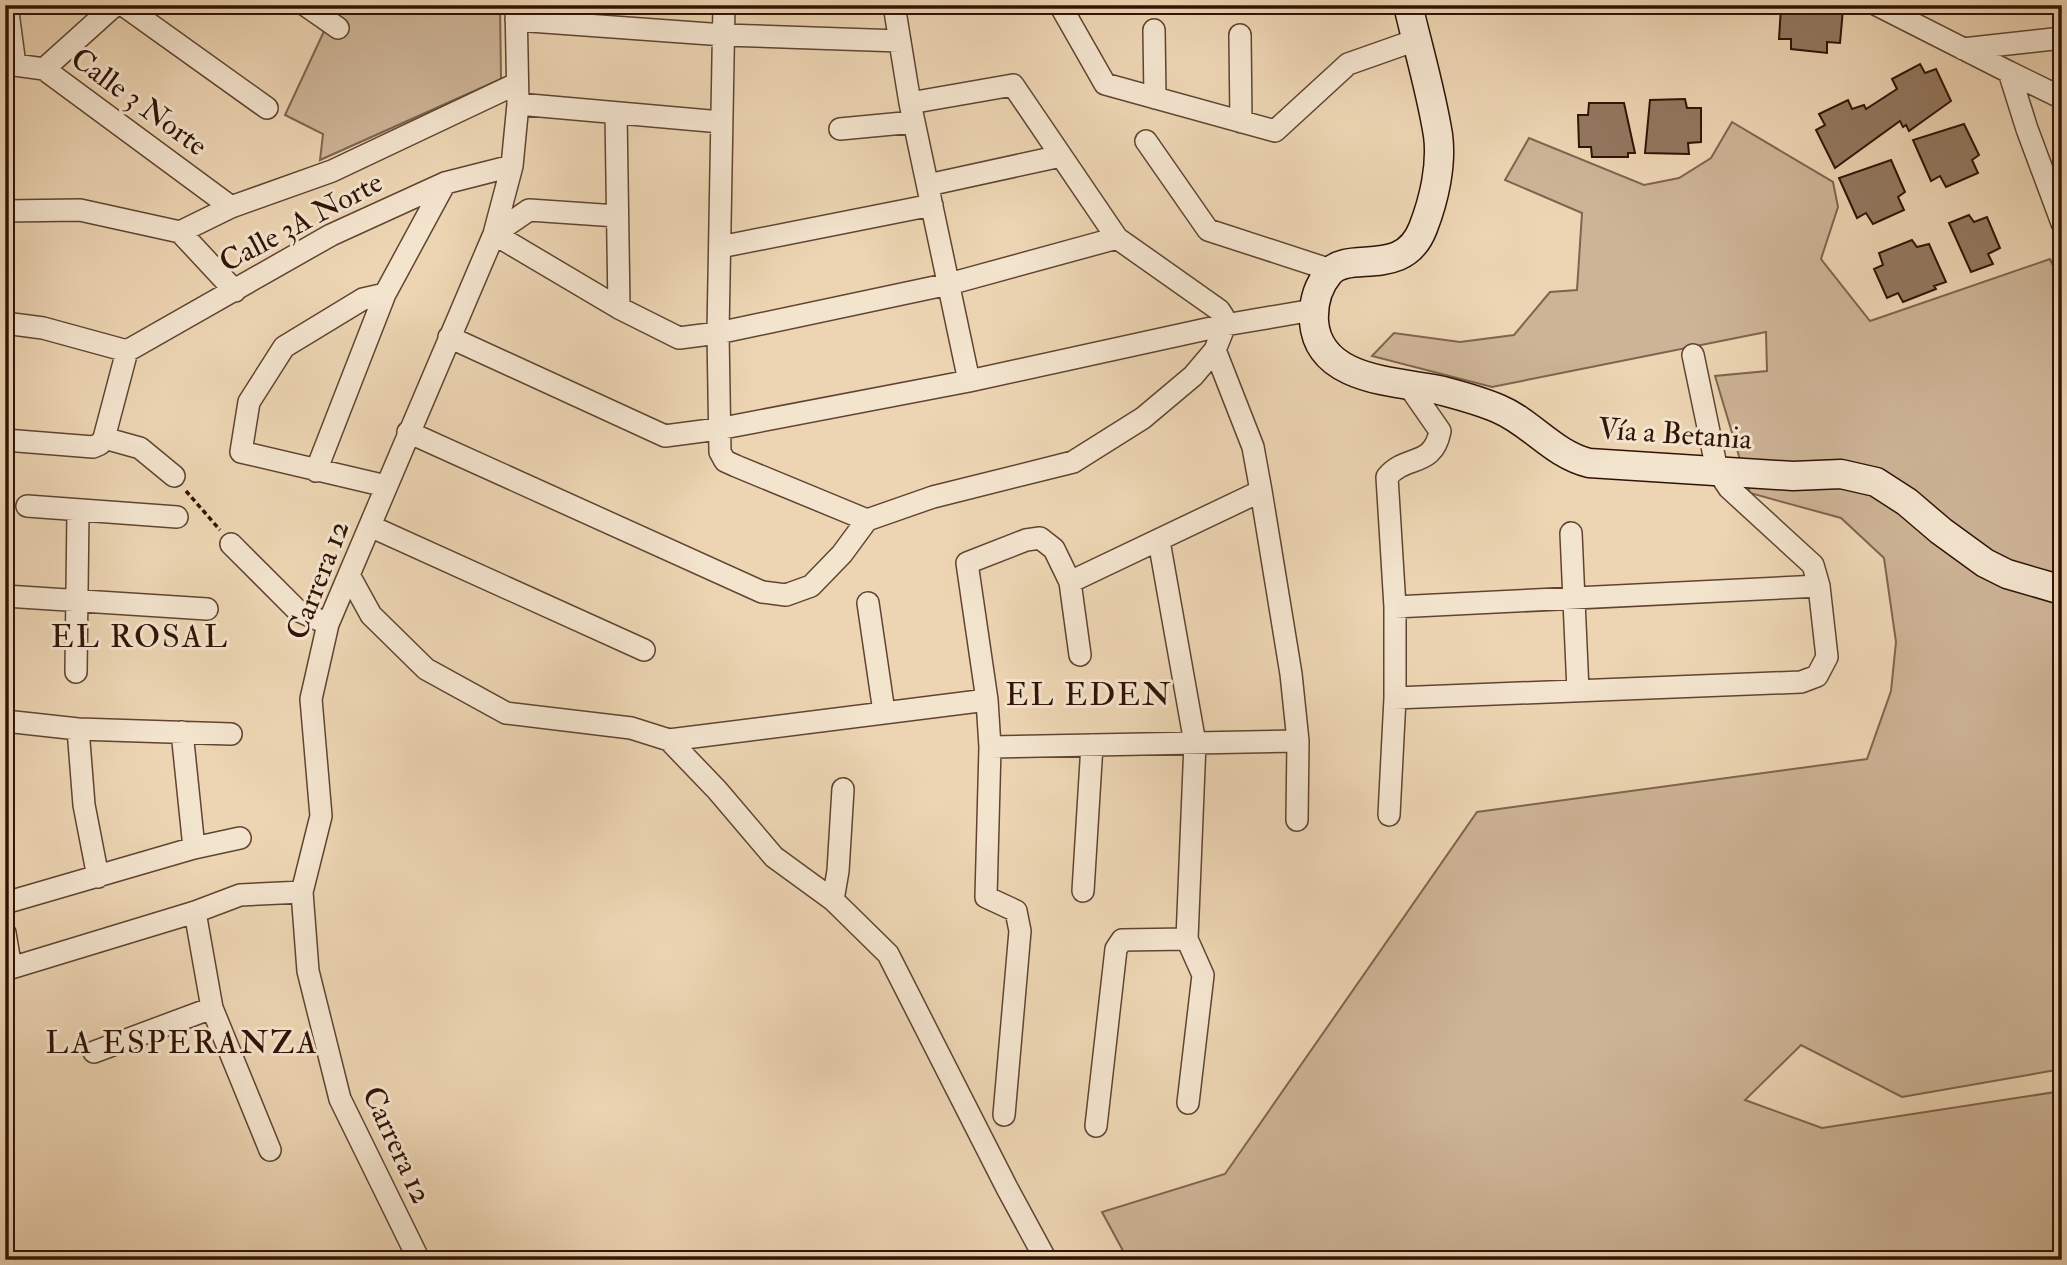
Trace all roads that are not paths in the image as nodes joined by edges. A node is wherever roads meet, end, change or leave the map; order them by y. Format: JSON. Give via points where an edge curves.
{"nodes":[{"id":1,"x":7,"y":5,"type":"edge"},
{"id":2,"x":115,"y":5,"type":"edge"},
{"id":3,"x":122,"y":5,"type":"edge"},
{"id":4,"x":305,"y":5,"type":"edge"},
{"id":5,"x":724,"y":5,"type":"edge"},
{"id":6,"x":894,"y":5,"type":"edge"},
{"id":7,"x":1060,"y":5,"type":"edge"},
{"id":8,"x":1408,"y":5,"type":"edge"},
{"id":9,"x":1878,"y":5,"type":"edge"},
{"id":10,"x":516,"y":13,"type":"edge"},
{"id":11,"x":338,"y":28,"type":"dead end"},
{"id":12,"x":1154,"y":30,"type":"dead end"},
{"id":13,"x":1240,"y":34,"type":"dead end"},
{"id":14,"x":724,"y":36,"type":"junction"},
{"id":15,"x":2062,"y":38,"type":"edge"},
{"id":16,"x":1416,"y":40,"type":"junction"},
{"id":17,"x":900,"y":41,"type":"junction"},
{"id":18,"x":1962,"y":49,"type":"junction"},
{"id":19,"x":10,"y":66,"type":"edge"},
{"id":20,"x":44,"y":69,"type":"junction"},
{"id":21,"x":2009,"y":72,"type":"junction"},
{"id":22,"x":517,"y":94,"type":"junction"},
{"id":23,"x":1155,"y":98,"type":"junction"},
{"id":24,"x":2062,"y":98,"type":"edge"},
{"id":25,"x":267,"y":108,"type":"dead end"},
{"id":26,"x":616,"y":113,"type":"junction"},
{"id":27,"x":912,"y":113,"type":"junction"},
{"id":28,"x":1241,"y":121,"type":"junction"},
{"id":29,"x":721,"y":122,"type":"junction"},
{"id":30,"x":840,"y":129,"type":"dead end"},
{"id":31,"x":1146,"y":141,"type":"dead end"},
{"id":32,"x":1061,"y":156,"type":"junction"},
{"id":33,"x":512,"y":166,"type":"junction"},
{"id":34,"x":444,"y":183,"type":"junction"},
{"id":35,"x":930,"y":195,"type":"junction"},
{"id":36,"x":231,"y":207,"type":"junction"},
{"id":37,"x":5,"y":211,"type":"edge"},
{"id":38,"x":617,"y":216,"type":"junction"},
{"id":39,"x":2062,"y":223,"type":"edge"},
{"id":40,"x":180,"y":232,"type":"junction"},
{"id":41,"x":494,"y":233,"type":"junction"},
{"id":42,"x":1117,"y":238,"type":"junction"},
{"id":43,"x":720,"y":247,"type":"junction"},
{"id":44,"x":1331,"y":270,"type":"junction"},
{"id":45,"x":949,"y":284,"type":"junction"},
{"id":46,"x":235,"y":291,"type":"junction"},
{"id":47,"x":385,"y":294,"type":"junction"},
{"id":48,"x":619,"y":308,"type":"junction"},
{"id":49,"x":1313,"y":310,"type":"junction"},
{"id":50,"x":5,"y":323,"type":"edge"},
{"id":51,"x":1225,"y":325,"type":"junction"},
{"id":52,"x":718,"y":334,"type":"junction"},
{"id":53,"x":449,"y":337,"type":"junction"},
{"id":54,"x":1215,"y":350,"type":"junction"},
{"id":55,"x":127,"y":351,"type":"junction"},
{"id":56,"x":1693,"y":355,"type":"dead end"},
{"id":57,"x":969,"y":381,"type":"junction"},
{"id":58,"x":1408,"y":385,"type":"junction"},
{"id":59,"x":718,"y":429,"type":"junction"},
{"id":60,"x":408,"y":432,"type":"junction"},
{"id":61,"x":104,"y":438,"type":"junction"},
{"id":62,"x":5,"y":440,"type":"edge"},
{"id":63,"x":1717,"y":470,"type":"junction"},
{"id":64,"x":316,"y":471,"type":"junction"},
{"id":65,"x":174,"y":476,"type":"road end"},
{"id":66,"x":386,"y":486,"type":"junction"},
{"id":67,"x":1261,"y":491,"type":"junction"},
{"id":68,"x":27,"y":506,"type":"dead end"},
{"id":69,"x":78,"y":510,"type":"junction"},
{"id":70,"x":177,"y":517,"type":"dead end"},
{"id":71,"x":867,"y":520,"type":"junction"},
{"id":72,"x":370,"y":526,"type":"junction"},
{"id":73,"x":1571,"y":533,"type":"dead end"},
{"id":74,"x":1159,"y":541,"type":"junction"},
{"id":75,"x":231,"y":544,"type":"road end"},
{"id":76,"x":349,"y":575,"type":"junction"},
{"id":77,"x":1070,"y":582,"type":"junction"},
{"id":78,"x":1819,"y":586,"type":"junction"},
{"id":79,"x":2062,"y":590,"type":"edge"},
{"id":80,"x":5,"y":596,"type":"edge"},
{"id":81,"x":1573,"y":599,"type":"junction"},
{"id":82,"x":76,"y":600,"type":"junction"},
{"id":83,"x":868,"y":603,"type":"dead end"},
{"id":84,"x":1395,"y":607,"type":"junction"},
{"id":85,"x":207,"y":609,"type":"dead end"},
{"id":86,"x":328,"y":624,"type":"junction"},
{"id":87,"x":644,"y":650,"type":"dead end"},
{"id":88,"x":1080,"y":655,"type":"dead end"},
{"id":89,"x":76,"y":672,"type":"dead end"},
{"id":90,"x":1578,"y":691,"type":"junction"},
{"id":91,"x":1395,"y":698,"type":"junction"},
{"id":92,"x":987,"y":700,"type":"junction"},
{"id":93,"x":884,"y":712,"type":"junction"},
{"id":94,"x":5,"y":721,"type":"edge"},
{"id":95,"x":78,"y":729,"type":"junction"},
{"id":96,"x":182,"y":732,"type":"junction"},
{"id":97,"x":232,"y":734,"type":"dead end"},
{"id":98,"x":669,"y":740,"type":"junction"},
{"id":99,"x":1298,"y":741,"type":"junction"},
{"id":100,"x":1195,"y":743,"type":"junction"},
{"id":101,"x":1092,"y":745,"type":"junction"},
{"id":102,"x":990,"y":747,"type":"junction"},
{"id":103,"x":842,"y":789,"type":"dead end"},
{"id":104,"x":1390,"y":814,"type":"dead end"},
{"id":105,"x":1297,"y":820,"type":"dead end"},
{"id":106,"x":240,"y":838,"type":"dead end"},
{"id":107,"x":194,"y":848,"type":"junction"},
{"id":108,"x":98,"y":877,"type":"junction"},
{"id":109,"x":1083,"y":891,"type":"dead end"},
{"id":110,"x":302,"y":892,"type":"junction"},
{"id":111,"x":833,"y":900,"type":"junction"},
{"id":112,"x":5,"y":903,"type":"edge"},
{"id":113,"x":195,"y":912,"type":"junction"},
{"id":114,"x":5,"y":933,"type":"edge"},
{"id":115,"x":1187,"y":939,"type":"junction"},
{"id":116,"x":212,"y":1008,"type":"junction"},
{"id":117,"x":94,"y":1052,"type":"dead end"},
{"id":118,"x":1188,"y":1103,"type":"dead end"},
{"id":119,"x":1004,"y":1115,"type":"dead end"},
{"id":120,"x":1096,"y":1126,"type":"dead end"},
{"id":121,"x":271,"y":1150,"type":"dead end"},
{"id":122,"x":419,"y":1260,"type":"edge"},
{"id":123,"x":1046,"y":1260,"type":"edge"}],
"edges":[{"from":1,"to":19,"type":"street"},
{"from":2,"to":20,"type":"street"},
{"from":3,"to":25,"type":"street"},
{"from":4,"to":11,"type":"street"},
{"from":5,"to":14,"type":"street"},
{"from":6,"to":17,"type":"street"},
{"from":7,"to":23,"type":"street","via":[[1105,84]]},
{"from":8,"to":16,"type":"street"},
{"from":9,"to":18,"type":"street"},
{"from":10,"to":14,"type":"street"},
{"from":10,"to":22,"type":"street","name":"Carrera 12"},
{"from":12,"to":23,"type":"street"},
{"from":13,"to":28,"type":"street"},
{"from":14,"to":17,"type":"street"},
{"from":14,"to":29,"type":"street"},
{"from":15,"to":18,"type":"street"},
{"from":16,"to":28,"type":"street","via":[[1348,64],[1275,131]]},
{"from":16,"to":44,"type":"street","via":[[1438,136],[1434,190],[1422,230],[1414,244],[1396,257]]},
{"from":17,"to":27,"type":"street"},
{"from":18,"to":21,"type":"street"},
{"from":19,"to":20,"type":"street","name":"Calle 3 Norte"},
{"from":20,"to":36,"type":"street","name":"Calle 3 Norte"},
{"from":21,"to":24,"type":"street"},
{"from":21,"to":39,"type":"street"},
{"from":22,"to":26,"type":"street"},
{"from":22,"to":33,"type":"street","name":"Carrera 12"},
{"from":22,"to":36,"type":"street","via":[[332,171]]},
{"from":23,"to":28,"type":"street"},
{"from":26,"to":29,"type":"street"},
{"from":26,"to":38,"type":"street"},
{"from":27,"to":30,"type":"street"},
{"from":27,"to":32,"type":"street","via":[[1013,85]]},
{"from":27,"to":35,"type":"street"},
{"from":29,"to":43,"type":"street"},
{"from":31,"to":44,"type":"street","via":[[1208,230]]},
{"from":32,"to":35,"type":"street"},
{"from":32,"to":42,"type":"street"},
{"from":33,"to":34,"type":"street","name":"Calle 3A Norte"},
{"from":33,"to":41,"type":"street","name":"Carrera 12"},
{"from":34,"to":46,"type":"street","name":"Calle 3A Norte","via":[[331,235]]},
{"from":34,"to":47,"type":"street"},
{"from":35,"to":43,"type":"street"},
{"from":35,"to":45,"type":"street"},
{"from":36,"to":40,"type":"street"},
{"from":37,"to":40,"type":"street","via":[[80,210]]},
{"from":38,"to":41,"type":"street","via":[[529,210]]},
{"from":38,"to":48,"type":"street"},
{"from":40,"to":46,"type":"street"},
{"from":41,"to":48,"type":"street"},
{"from":41,"to":53,"type":"street","name":"Carrera 12"},
{"from":42,"to":45,"type":"street"},
{"from":42,"to":51,"type":"street","via":[[1219,310]]},
{"from":43,"to":52,"type":"street"},
{"from":44,"to":49,"type":"street","via":[[1319,287]]},
{"from":45,"to":52,"type":"street"},
{"from":45,"to":57,"type":"street"},
{"from":46,"to":55,"type":"street","name":"Calle 3A Norte"},
{"from":47,"to":64,"type":"street"},
{"from":47,"to":64,"type":"street","via":[[363,299],[284,347],[249,402],[241,452]]},
{"from":48,"to":52,"type":"street","via":[[679,338]]},
{"from":49,"to":51,"type":"street"},
{"from":49,"to":58,"type":"street","name":"Vía a Betania","via":[[1318,338],[1348,370]]},
{"from":50,"to":55,"type":"street","via":[[43,328]]},
{"from":51,"to":54,"type":"street"},
{"from":51,"to":57,"type":"street"},
{"from":52,"to":59,"type":"street"},
{"from":53,"to":59,"type":"street","via":[[665,436]]},
{"from":53,"to":60,"type":"street","name":"Carrera 12"},
{"from":54,"to":67,"type":"street","via":[[1253,447]]},
{"from":54,"to":71,"type":"street","via":[[1194,376],[1143,418],[1073,461],[933,497]]},
{"from":55,"to":61,"type":"street"},
{"from":56,"to":63,"type":"street"},
{"from":57,"to":59,"type":"street"},
{"from":58,"to":63,"type":"street","name":"Vía a Betania","via":[[1470,398],[1501,410],[1572,459],[1612,466]]},
{"from":58,"to":84,"type":"street","via":[[1440,431],[1431,454],[1396,466],[1387,477]]},
{"from":59,"to":71,"type":"street","via":[[725,461]]},
{"from":60,"to":66,"type":"street","name":"Carrera 12"},
{"from":60,"to":71,"type":"street","via":[[762,592],[786,596],[811,586]]},
{"from":61,"to":62,"type":"street","via":[[93,447]]},
{"from":61,"to":65,"type":"street","via":[[140,448]]},
{"from":63,"to":78,"type":"street","via":[[1729,488],[1812,565]]},
{"from":63,"to":79,"type":"street","name":"Vía a Betania","via":[[1793,476],[1841,474],[1876,482],[1985,563],[2007,575]]},
{"from":64,"to":66,"type":"street"},
{"from":66,"to":72,"type":"street","name":"Carrera 12"},
{"from":67,"to":74,"type":"street"},
{"from":67,"to":99,"type":"street"},
{"from":68,"to":69,"type":"street"},
{"from":69,"to":70,"type":"street"},
{"from":69,"to":82,"type":"street"},
{"from":72,"to":76,"type":"street","name":"Carrera 12"},
{"from":72,"to":87,"type":"street"},
{"from":73,"to":81,"type":"street"},
{"from":74,"to":77,"type":"street"},
{"from":74,"to":100,"type":"street"},
{"from":75,"to":86,"type":"street","via":[[297,610]]},
{"from":76,"to":86,"type":"street","name":"Carrera 12"},
{"from":76,"to":98,"type":"street","via":[[371,615],[426,670],[506,713],[631,728]]},
{"from":77,"to":88,"type":"street"},
{"from":77,"to":92,"type":"street","via":[[1054,549],[1040,538],[967,563]]},
{"from":78,"to":81,"type":"street"},
{"from":78,"to":90,"type":"street","via":[[1827,657],[1816,676],[1801,682]]},
{"from":80,"to":82,"type":"street"},
{"from":81,"to":84,"type":"street"},
{"from":81,"to":90,"type":"street"},
{"from":82,"to":85,"type":"street"},
{"from":82,"to":89,"type":"street"},
{"from":83,"to":93,"type":"street"},
{"from":84,"to":91,"type":"street"},
{"from":86,"to":110,"type":"street","name":"Carrera 12","via":[[311,699],[321,816]]},
{"from":90,"to":91,"type":"street"},
{"from":91,"to":104,"type":"street"},
{"from":92,"to":93,"type":"street"},
{"from":92,"to":102,"type":"street"},
{"from":93,"to":98,"type":"street"},
{"from":94,"to":95,"type":"street"},
{"from":95,"to":96,"type":"street"},
{"from":95,"to":108,"type":"street","via":[[84,805]]},
{"from":96,"to":97,"type":"street"},
{"from":96,"to":107,"type":"street"},
{"from":98,"to":111,"type":"street","via":[[774,857]]},
{"from":99,"to":100,"type":"street"},
{"from":99,"to":105,"type":"street"},
{"from":100,"to":101,"type":"street"},
{"from":100,"to":115,"type":"street"},
{"from":101,"to":102,"type":"street"},
{"from":101,"to":109,"type":"street"},
{"from":102,"to":119,"type":"street","via":[[986,897],[1016,911],[1020,932]]},
{"from":103,"to":111,"type":"street"},
{"from":106,"to":107,"type":"street"},
{"from":107,"to":108,"type":"street"},
{"from":108,"to":112,"type":"street"},
{"from":110,"to":113,"type":"street","via":[[240,895]]},
{"from":110,"to":122,"type":"street","name":"Carrera 12","via":[[308,971],[340,1099]]},
{"from":111,"to":123,"type":"street","via":[[888,954]]},
{"from":113,"to":114,"type":"street","via":[[11,968]]},
{"from":113,"to":116,"type":"street"},
{"from":115,"to":118,"type":"street","via":[[1203,975]]},
{"from":115,"to":120,"type":"street","via":[[1122,940],[1116,949]]},
{"from":116,"to":117,"type":"street"},
{"from":116,"to":121,"type":"street"}]}
